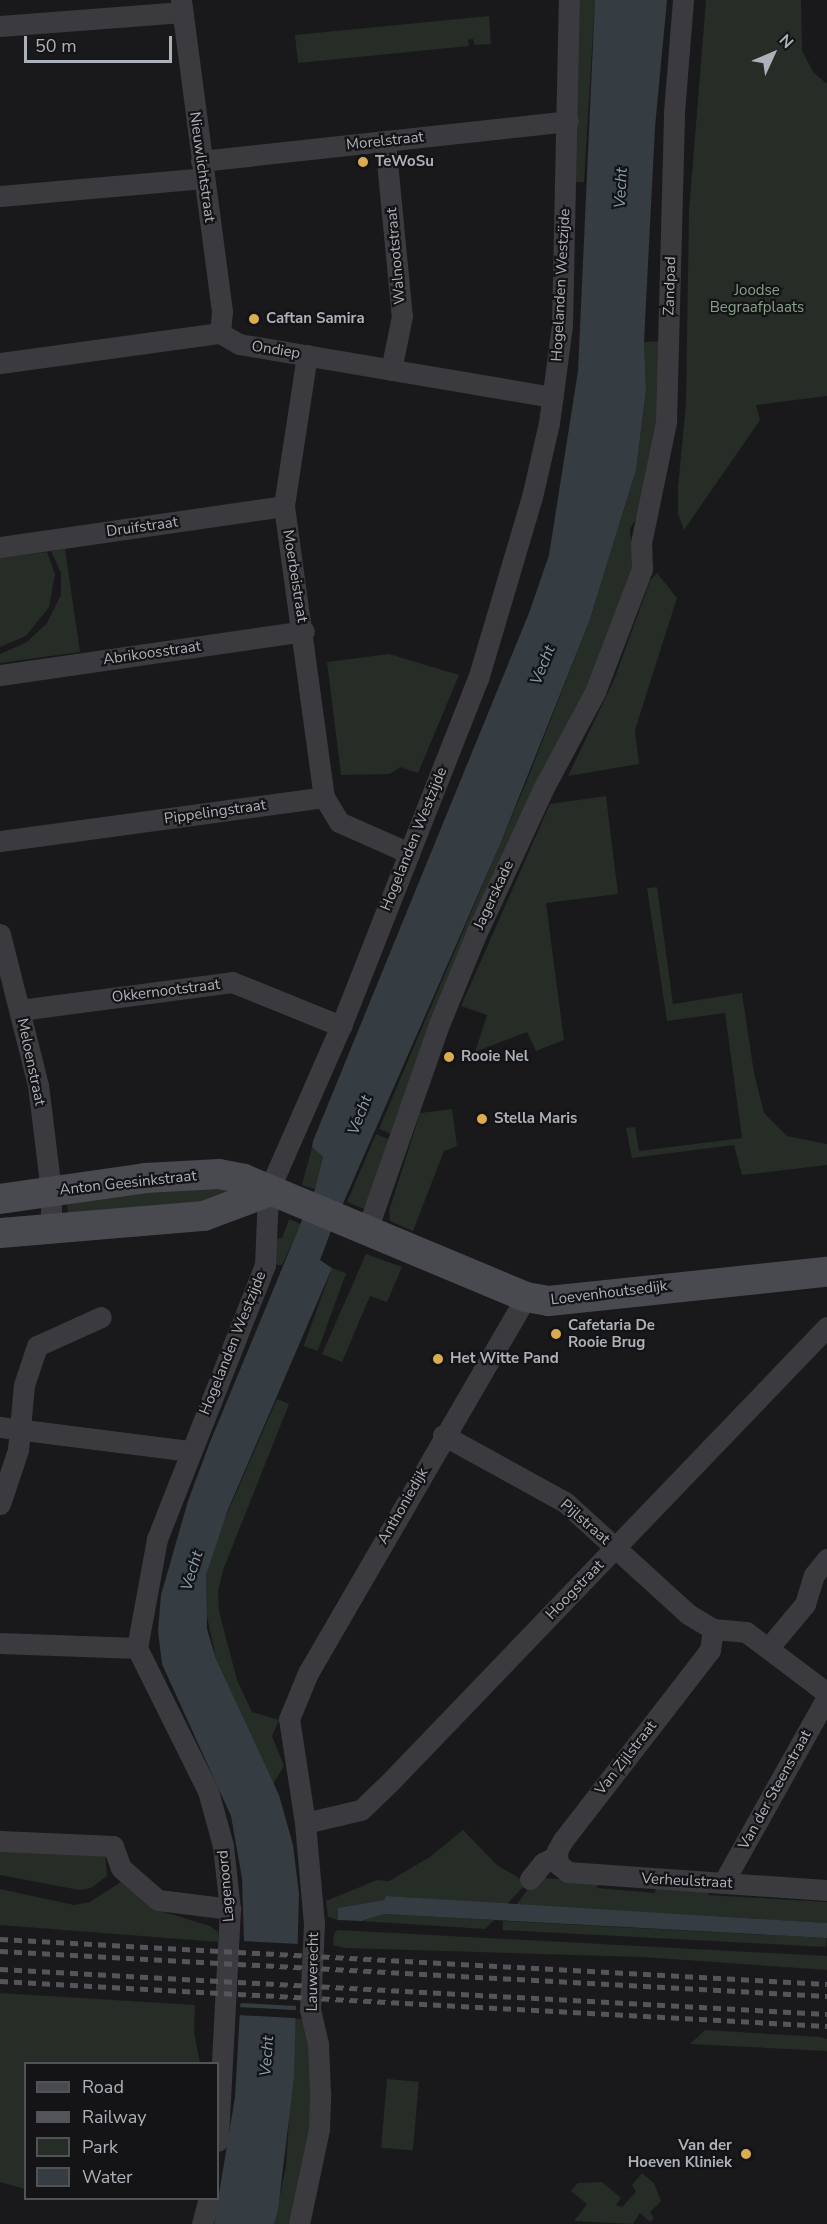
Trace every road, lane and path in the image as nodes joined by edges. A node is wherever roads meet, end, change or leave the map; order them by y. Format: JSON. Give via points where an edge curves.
{"nodes":[{"id":1,"x":569,"y":0,"type":"edge"},
{"id":2,"x":683,"y":0,"type":"edge"},
{"id":3,"x":181,"y":6,"type":"edge"},
{"id":4,"x":0,"y":26,"type":"edge"},
{"id":5,"x":568,"y":121,"type":"junction"},
{"id":6,"x":385,"y":141,"type":"junction"},
{"id":7,"x":202,"y":169,"type":"junction"},
{"id":8,"x":0,"y":196,"type":"edge"},
{"id":9,"x":220,"y":333,"type":"junction"},
{"id":10,"x":307,"y":355,"type":"junction"},
{"id":11,"x":0,"y":363,"type":"edge"},
{"id":12,"x":391,"y":370,"type":"junction"},
{"id":13,"x":553,"y":397,"type":"junction"},
{"id":14,"x":284,"y":506,"type":"junction"},
{"id":15,"x":0,"y":548,"type":"edge"},
{"id":16,"x":642,"y":569,"type":"joint"},
{"id":17,"x":304,"y":631,"type":"junction"},
{"id":18,"x":0,"y":675,"type":"edge"},
{"id":19,"x":324,"y":797,"type":"junction"},
{"id":20,"x":0,"y":841,"type":"edge"},
{"id":21,"x":410,"y":854,"type":"junction"},
{"id":22,"x":0,"y":934,"type":"edge"},
{"id":23,"x":20,"y":1010,"type":"junction"},
{"id":24,"x":341,"y":1026,"type":"junction"},
{"id":25,"x":51,"y":1191,"type":"junction"},
{"id":26,"x":268,"y":1192,"type":"junction"},
{"id":27,"x":0,"y":1199,"type":"edge"},
{"id":28,"x":51,"y":1230,"type":"junction"},
{"id":29,"x":367,"y":1230,"type":"junction"},
{"id":30,"x":0,"y":1233,"type":"edge"},
{"id":31,"x":827,"y":1272,"type":"edge"},
{"id":32,"x":526,"y":1297,"type":"junction"},
{"id":33,"x":102,"y":1317,"type":"dead end"},
{"id":34,"x":827,"y":1327,"type":"edge"},
{"id":35,"x":9,"y":1428,"type":"edge"},
{"id":36,"x":443,"y":1435,"type":"junction"},
{"id":37,"x":190,"y":1451,"type":"junction"},
{"id":38,"x":0,"y":1504,"type":"edge"},
{"id":39,"x":615,"y":1548,"type":"junction"},
{"id":40,"x":827,"y":1559,"type":"edge"},
{"id":41,"x":714,"y":1629,"type":"junction"},
{"id":42,"x":0,"y":1643,"type":"edge"},
{"id":43,"x":770,"y":1646,"type":"junction"},
{"id":44,"x":137,"y":1648,"type":"junction"},
{"id":45,"x":827,"y":1695,"type":"edge"},
{"id":46,"x":288,"y":1719,"type":"joint"},
{"id":47,"x":305,"y":1823,"type":"junction"},
{"id":48,"x":0,"y":1841,"type":"edge"},
{"id":49,"x":556,"y":1856,"type":"junction"},
{"id":50,"x":530,"y":1879,"type":"dead end"},
{"id":51,"x":723,"y":1883,"type":"junction"},
{"id":52,"x":827,"y":1890,"type":"edge"},
{"id":53,"x":230,"y":1909,"type":"junction"},
{"id":54,"x":219,"y":2122,"type":"edge"},
{"id":55,"x":209,"y":2200,"type":"edge"},
{"id":56,"x":202,"y":2224,"type":"edge"},
{"id":57,"x":300,"y":2224,"type":"edge"}],
"edges":[{"from":1,"to":5,"type":"street","name":"Hogelanden Westzijde"},
{"from":2,"to":16,"type":"street","name":"Zandpad","via":[[674,112],[666,422],[641,543]]},
{"from":3,"to":4,"type":"street"},
{"from":3,"to":7,"type":"street","name":"Nieuwlichtstraat"},
{"from":5,"to":6,"type":"street","name":"Morelstraat"},
{"from":5,"to":13,"type":"street","name":"Hogelanden Westzijde","via":[[562,326]]},
{"from":6,"to":7,"type":"street","name":"Morelstraat"},
{"from":6,"to":12,"type":"street","name":"Walnootstraat","via":[[402,316]]},
{"from":7,"to":8,"type":"street","name":"Morelstraat"},
{"from":7,"to":9,"type":"street","name":"Nieuwlichtstraat","via":[[222,311]]},
{"from":9,"to":10,"type":"street","name":"Ondiep","via":[[239,344]]},
{"from":9,"to":11,"type":"street"},
{"from":10,"to":12,"type":"street","name":"Ondiep"},
{"from":10,"to":14,"type":"street","name":"Moerbeistraat"},
{"from":12,"to":13,"type":"street","name":"Ondiep"},
{"from":13,"to":21,"type":"street","name":"Hogelanden Westzijde","via":[[532,497],[491,640]]},
{"from":14,"to":15,"type":"street","name":"Druifstraat"},
{"from":14,"to":17,"type":"street","name":"Moerbeistraat"},
{"from":16,"to":29,"type":"street","name":"Jagerskade","via":[[596,692],[543,789],[477,932],[436,1032]]},
{"from":17,"to":18,"type":"street","name":"Abrikoosstraat"},
{"from":17,"to":19,"type":"street","name":"Moerbeistraat"},
{"from":19,"to":20,"type":"street","name":"Pippelingstraat"},
{"from":19,"to":21,"type":"street","via":[[339,822]]},
{"from":21,"to":24,"type":"street","name":"Hogelanden Westzijde"},
{"from":22,"to":23,"type":"street","name":"Meloenstraat"},
{"from":23,"to":24,"type":"street","name":"Okkernootstraat","via":[[232,982]]},
{"from":23,"to":25,"type":"street","name":"Meloenstraat","via":[[38,1085]]},
{"from":24,"to":26,"type":"street","name":"Hogelanden Westzijde"},
{"from":25,"to":26,"type":"street","name":"Anton Geesinkstraat","via":[[145,1178],[219,1174],[244,1179]]},
{"from":25,"to":27,"type":"street","name":"Anton Geesinkstraat"},
{"from":25,"to":28,"type":"street","name":"Anton Geesinkstraat"},
{"from":26,"to":28,"type":"street","via":[[204,1216]]},
{"from":26,"to":29,"type":"street","name":"Loevenhoutsedijk"},
{"from":26,"to":37,"type":"street","name":"Hogelanden Westzijde","via":[[265,1265]]},
{"from":28,"to":30,"type":"street"},
{"from":29,"to":32,"type":"street","name":"Loevenhoutsedijk"},
{"from":31,"to":32,"type":"street","name":"Loevenhoutsedijk","via":[[610,1292],[582,1299],[549,1301]]},
{"from":32,"to":36,"type":"street","name":"Anthoniedijk"},
{"from":33,"to":35,"type":"street","via":[[37,1346]]},
{"from":34,"to":39,"type":"street","name":"Hoogstraat"},
{"from":35,"to":37,"type":"street"},
{"from":35,"to":38,"type":"street","via":[[18,1450]]},
{"from":36,"to":39,"type":"street","name":"Pijlstraat","via":[[565,1502]]},
{"from":36,"to":46,"type":"street","name":"Anthoniedijk","via":[[308,1673]]},
{"from":37,"to":44,"type":"street","name":"Hogelanden Westzijde","via":[[157,1539]]},
{"from":39,"to":41,"type":"street","name":"Pijlstraat","via":[[688,1614]]},
{"from":39,"to":47,"type":"street","name":"Hoogstraat","via":[[361,1810]]},
{"from":40,"to":43,"type":"street","via":[[814,1575],[805,1604]]},
{"from":41,"to":43,"type":"street","via":[[746,1632]]},
{"from":41,"to":49,"type":"street","name":"Van Zijlstraat","via":[[710,1650],[563,1840]]},
{"from":42,"to":44,"type":"street"},
{"from":43,"to":45,"type":"street"},
{"from":44,"to":53,"type":"street","name":"Lagenoord","via":[[208,1791],[223,1846]]},
{"from":45,"to":51,"type":"street","name":"Van der Steenstraat"},
{"from":46,"to":47,"type":"street","name":"Lauwerecht"},
{"from":47,"to":57,"type":"street","name":"Lauwerecht","via":[[314,1924],[310,2009],[318,2044],[319,2129]]},
{"from":48,"to":53,"type":"street","via":[[113,1846],[121,1868],[158,1900]]},
{"from":49,"to":50,"type":"street","name":"Van Zijlstraat","via":[[543,1863]]},
{"from":49,"to":51,"type":"street","name":"Verheulstraat","via":[[562,1870],[568,1872]]},
{"from":51,"to":52,"type":"street","name":"Verheulstraat"},
{"from":53,"to":54,"type":"street","name":"Lagenoord"},
{"from":55,"to":56,"type":"street"}]}
